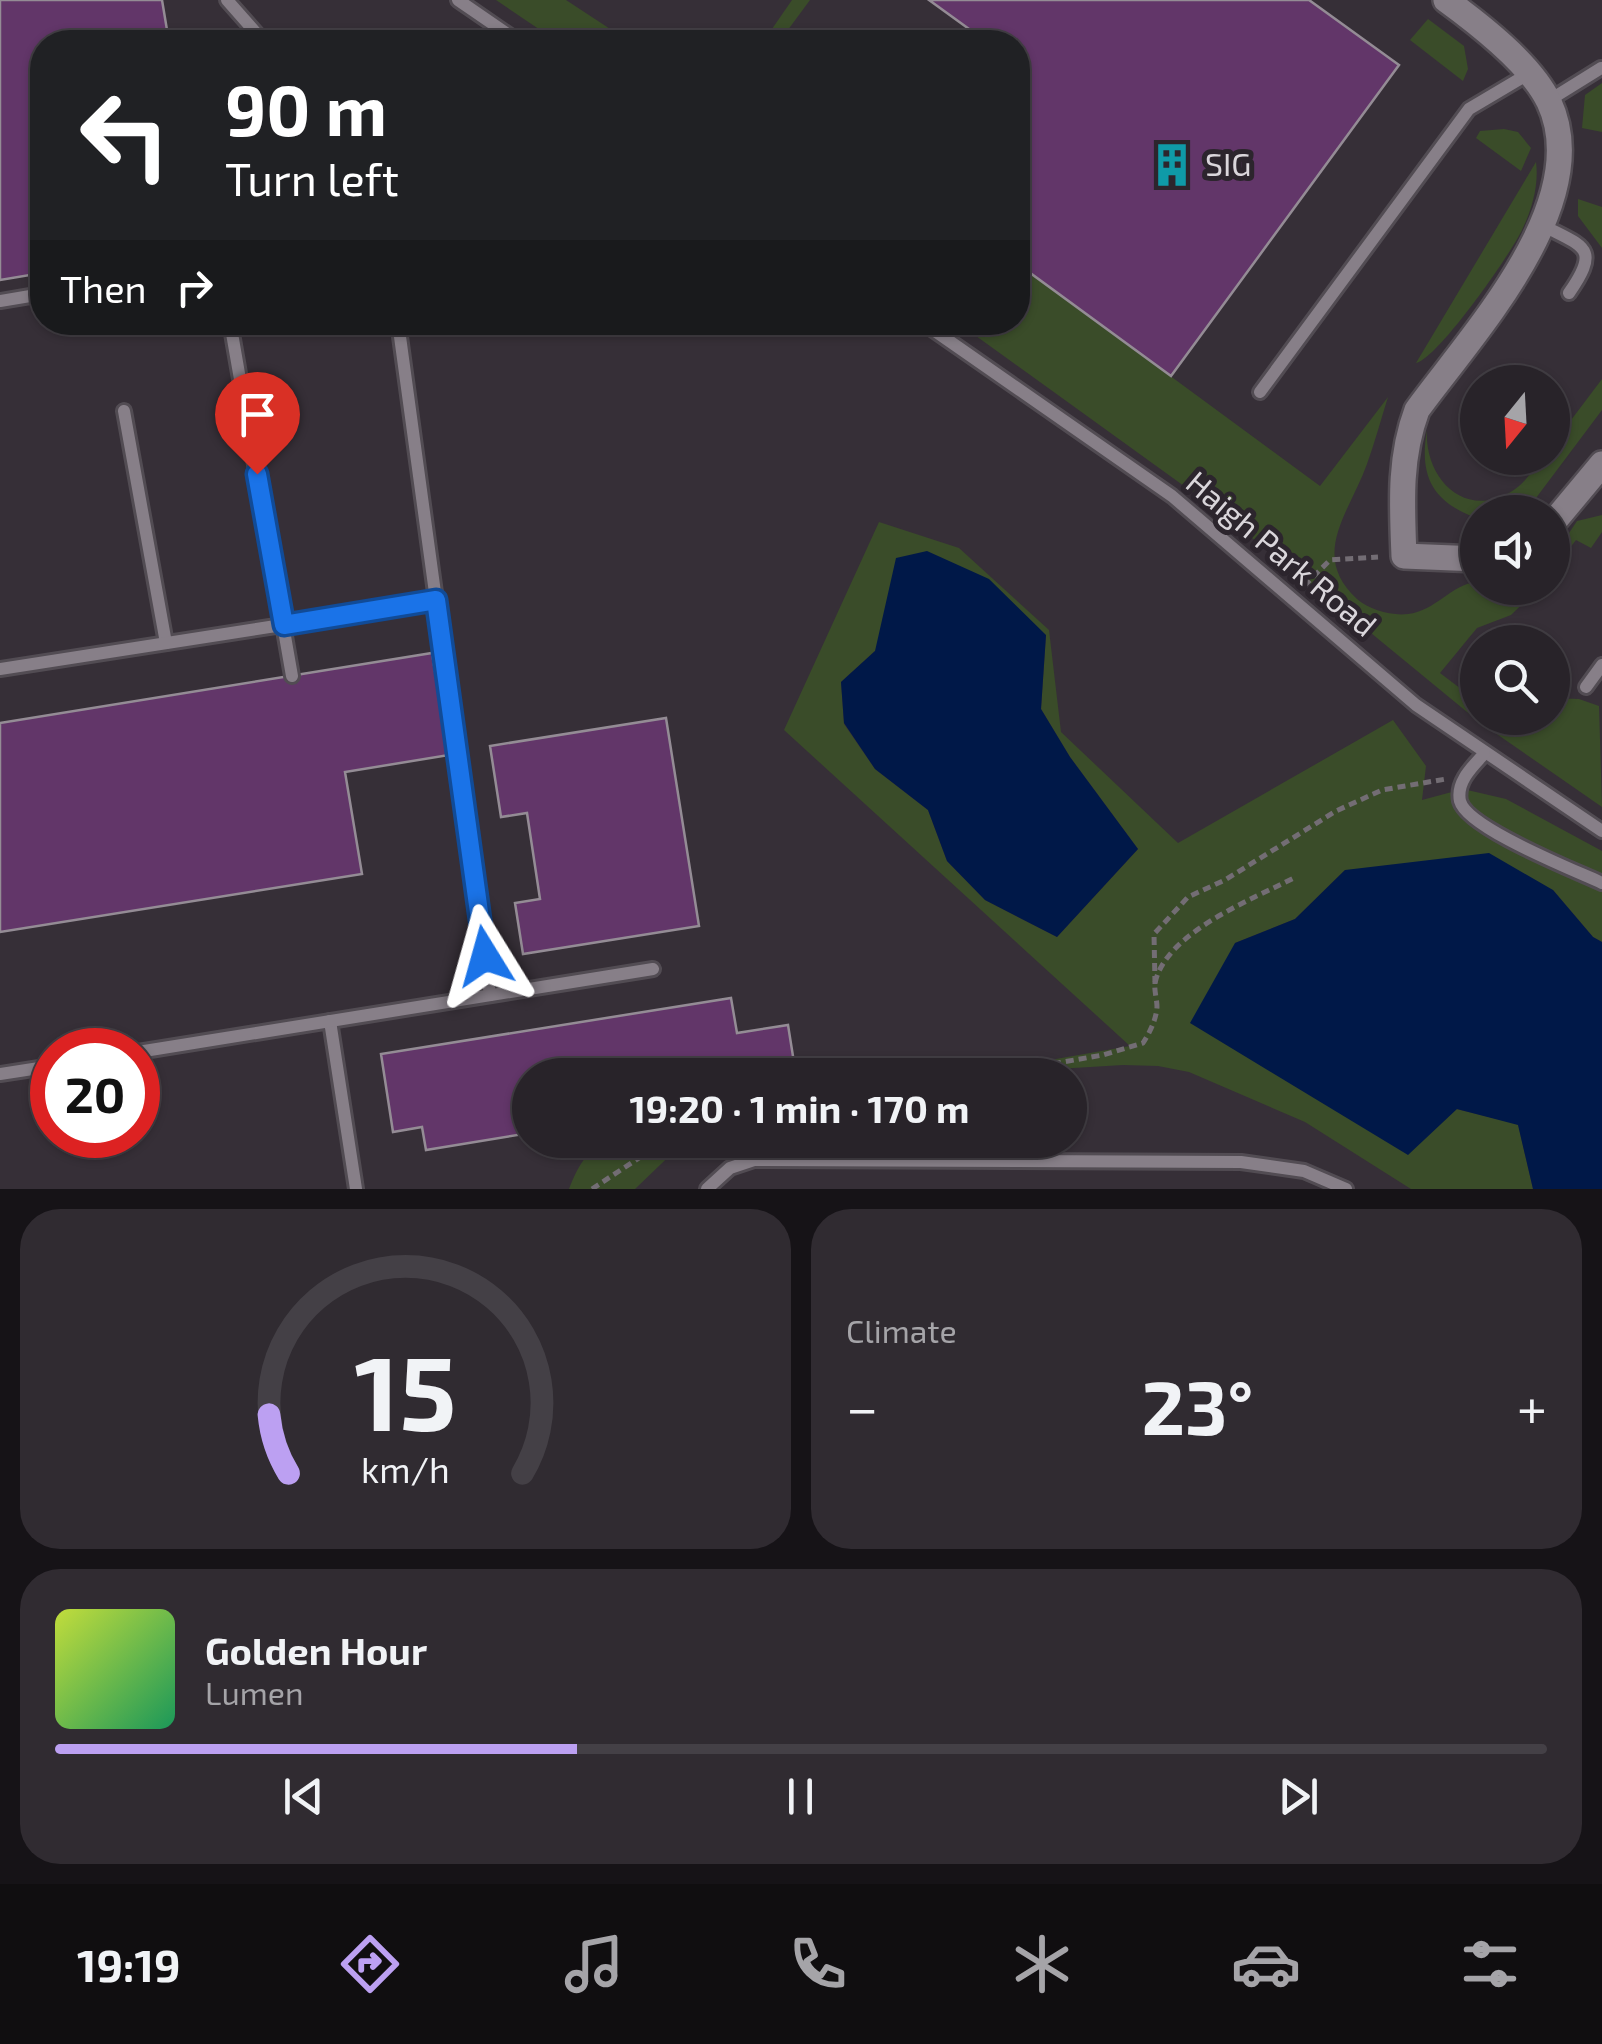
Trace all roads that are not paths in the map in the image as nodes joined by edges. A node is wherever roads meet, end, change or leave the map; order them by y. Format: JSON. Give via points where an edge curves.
{"nodes":[{"id":1,"x":227,"y":0,"type":"edge"},
{"id":2,"x":458,"y":0,"type":"edge"},
{"id":3,"x":1446,"y":0,"type":"edge"},
{"id":4,"x":253,"y":30,"type":"edge"},
{"id":5,"x":502,"y":30,"type":"edge"},
{"id":6,"x":1601,"y":68,"type":"edge"},
{"id":7,"x":1528,"y":74,"type":"junction"},
{"id":8,"x":1548,"y":100,"type":"junction"},
{"id":9,"x":1542,"y":225,"type":"junction"},
{"id":10,"x":1569,"y":293,"type":"dead end"},
{"id":11,"x":30,"y":296,"type":"edge"},
{"id":12,"x":0,"y":301,"type":"edge"},
{"id":13,"x":232,"y":335,"type":"edge"},
{"id":14,"x":400,"y":335,"type":"edge"},
{"id":15,"x":941,"y":335,"type":"edge"},
{"id":16,"x":1260,"y":392,"type":"dead end"},
{"id":17,"x":124,"y":411,"type":"dead end"},
{"id":18,"x":1599,"y":475,"type":"edge"},
{"id":19,"x":1570,"y":505,"type":"edge"},
{"id":20,"x":1460,"y":558,"type":"edge"},
{"id":21,"x":436,"y":600,"type":"junction"},
{"id":22,"x":284,"y":625,"type":"junction"},
{"id":23,"x":166,"y":643,"type":"junction"},
{"id":24,"x":1602,"y":665,"type":"edge"},
{"id":25,"x":0,"y":669,"type":"edge"},
{"id":26,"x":292,"y":676,"type":"dead end"},
{"id":27,"x":1586,"y":687,"type":"dead end"},
{"id":28,"x":1484,"y":754,"type":"junction"},
{"id":29,"x":1602,"y":831,"type":"edge"},
{"id":30,"x":1602,"y":883,"type":"edge"},
{"id":31,"x":653,"y":969,"type":"dead end"},
{"id":32,"x":490,"y":995,"type":"junction"},
{"id":33,"x":330,"y":1021,"type":"junction"},
{"id":34,"x":160,"y":1048,"type":"edge"},
{"id":35,"x":30,"y":1069,"type":"edge"},
{"id":36,"x":0,"y":1074,"type":"edge"},
{"id":37,"x":356,"y":1189,"type":"edge"},
{"id":38,"x":707,"y":1189,"type":"edge"},
{"id":39,"x":1346,"y":1189,"type":"edge"}],
"edges":[{"from":1,"to":4,"type":"lane"},
{"from":2,"to":5,"type":"lane"},
{"from":3,"to":7,"type":"street"},
{"from":6,"to":8,"type":"lane"},
{"from":7,"to":8,"type":"street"},
{"from":7,"to":16,"type":"lane","via":[[1469,109]]},
{"from":8,"to":9,"type":"street","via":[[1562,149]]},
{"from":9,"to":10,"type":"lane","via":[[1579,244],[1586,255],[1586,268]]},
{"from":9,"to":20,"type":"street","via":[[1417,410],[1408,434],[1404,556]]},
{"from":11,"to":12,"type":"lane"},
{"from":13,"to":22,"type":"lane"},
{"from":14,"to":21,"type":"lane"},
{"from":15,"to":28,"type":"lane","name":"Haigh Park Road","via":[[1172,496],[1416,705]]},
{"from":17,"to":23,"type":"lane"},
{"from":18,"to":19,"type":"street"},
{"from":21,"to":22,"type":"lane"},
{"from":21,"to":32,"type":"lane"},
{"from":22,"to":23,"type":"lane"},
{"from":22,"to":26,"type":"lane"},
{"from":23,"to":25,"type":"lane"},
{"from":24,"to":27,"type":"lane"},
{"from":28,"to":29,"type":"lane","name":"Haigh Park Road"},
{"from":28,"to":30,"type":"lane","via":[[1464,776],[1459,798],[1466,813]]},
{"from":31,"to":32,"type":"lane"},
{"from":32,"to":33,"type":"lane"},
{"from":33,"to":34,"type":"lane"},
{"from":33,"to":37,"type":"lane"},
{"from":35,"to":36,"type":"lane"},
{"from":38,"to":39,"type":"lane","via":[[730,1168],[754,1160],[1241,1162],[1304,1171]]}]}
